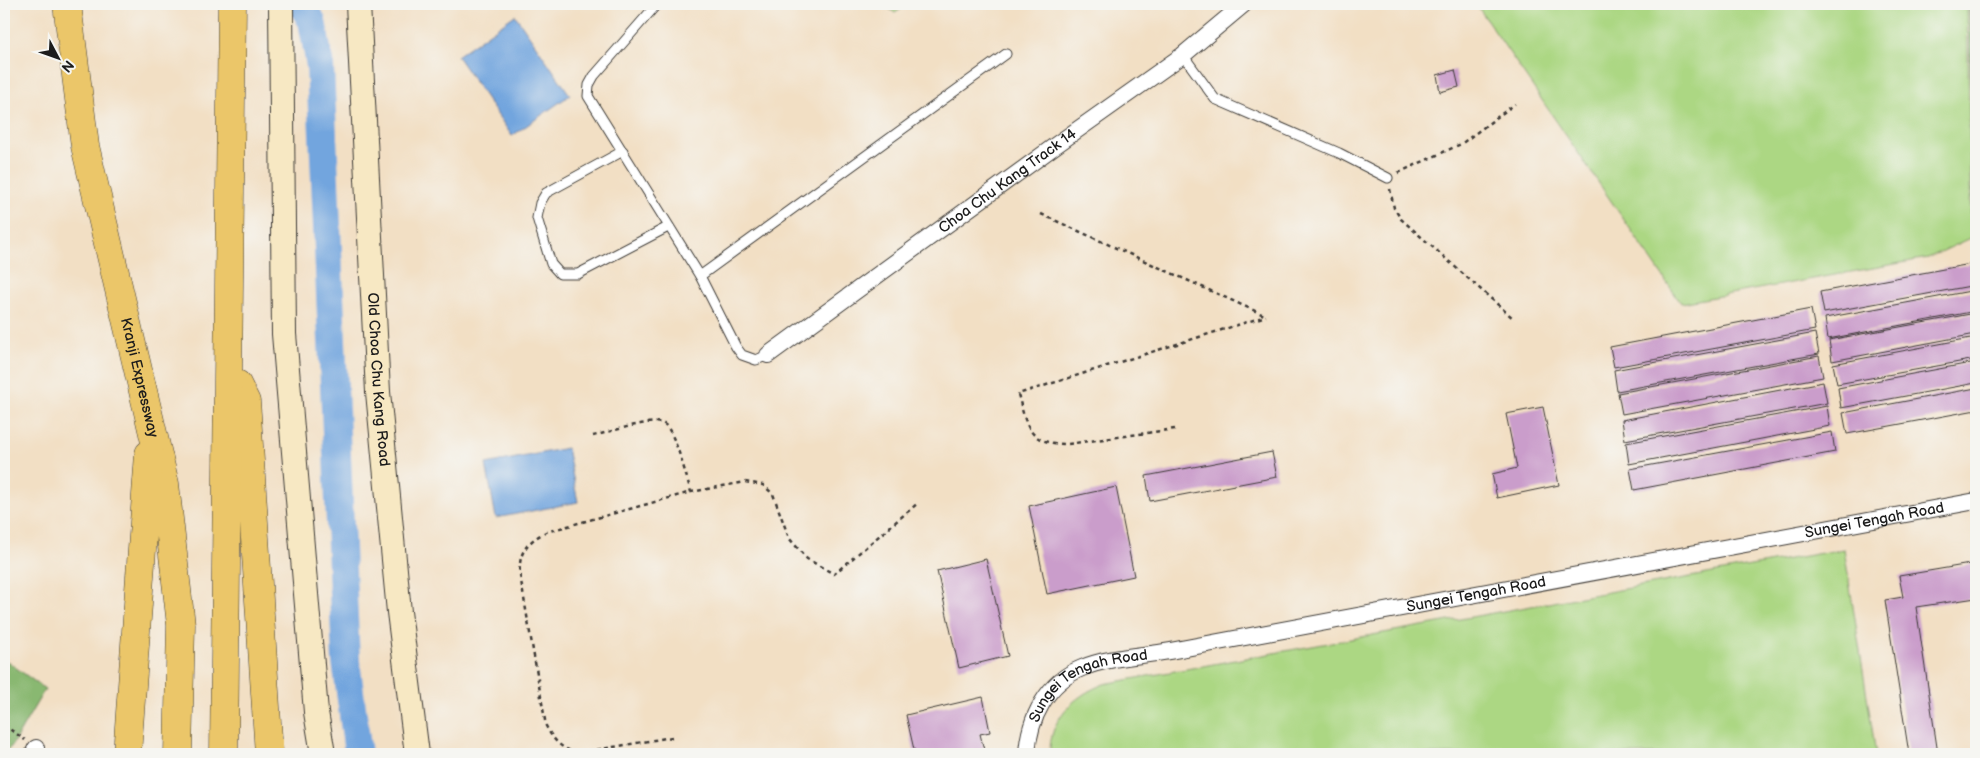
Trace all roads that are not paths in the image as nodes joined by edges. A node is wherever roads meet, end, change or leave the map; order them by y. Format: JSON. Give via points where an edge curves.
{"nodes":[{"id":1,"x":67,"y":4,"type":"edge"},
{"id":2,"x":232,"y":4,"type":"edge"},
{"id":3,"x":281,"y":4,"type":"edge"},
{"id":4,"x":358,"y":4,"type":"edge"},
{"id":5,"x":657,"y":4,"type":"edge"},
{"id":6,"x":1244,"y":4,"type":"edge"},
{"id":7,"x":1006,"y":54,"type":"dead end"},
{"id":8,"x":1183,"y":55,"type":"junction"},
{"id":9,"x":624,"y":151,"type":"junction"},
{"id":10,"x":1388,"y":178,"type":"road end"},
{"id":11,"x":668,"y":227,"type":"junction"},
{"id":12,"x":700,"y":276,"type":"junction"},
{"id":13,"x":768,"y":355,"type":"joint"},
{"id":14,"x":228,"y":367,"type":"junction"},
{"id":15,"x":152,"y":421,"type":"junction"},
{"id":16,"x":1976,"y":502,"type":"edge"},
{"id":17,"x":127,"y":754,"type":"edge"},
{"id":18,"x":178,"y":754,"type":"edge"},
{"id":19,"x":224,"y":754,"type":"edge"},
{"id":20,"x":269,"y":754,"type":"edge"},
{"id":21,"x":323,"y":754,"type":"edge"},
{"id":22,"x":418,"y":754,"type":"edge"},
{"id":23,"x":1027,"y":754,"type":"edge"}],
"edges":[{"from":1,"to":15,"type":"highway","name":"Kranji Expressway","via":[[84,146]]},
{"from":2,"to":14,"type":"highway"},
{"from":3,"to":21,"type":"main road","via":[[284,334],[316,712]]},
{"from":4,"to":22,"type":"main road","name":"Old Choa Chu Kang Road","via":[[378,392],[399,612]]},
{"from":5,"to":9,"type":"lane","via":[[589,85],[588,96]]},
{"from":6,"to":8,"type":"street","name":"Choa Chu Kang Track 14"},
{"from":7,"to":12,"type":"lane"},
{"from":8,"to":10,"type":"lane","via":[[1215,99]]},
{"from":8,"to":13,"type":"street","name":"Choa Chu Kang Track 14"},
{"from":9,"to":11,"type":"lane"},
{"from":9,"to":11,"type":"lane","via":[[546,193],[540,203],[538,218],[551,264],[560,274],[578,274]]},
{"from":11,"to":12,"type":"lane"},
{"from":12,"to":13,"type":"lane","via":[[742,355],[756,360]]},
{"from":14,"to":19,"type":"highway"},
{"from":14,"to":20,"type":"highway","via":[[246,409]]},
{"from":15,"to":17,"type":"highway"},
{"from":15,"to":18,"type":"highway","name":"Kranji Expressway","via":[[165,484],[181,625]]},
{"from":16,"to":23,"type":"street","name":"Sungei Tengah Road","via":[[1098,663],[1082,668],[1053,688],[1032,722]]}]}
